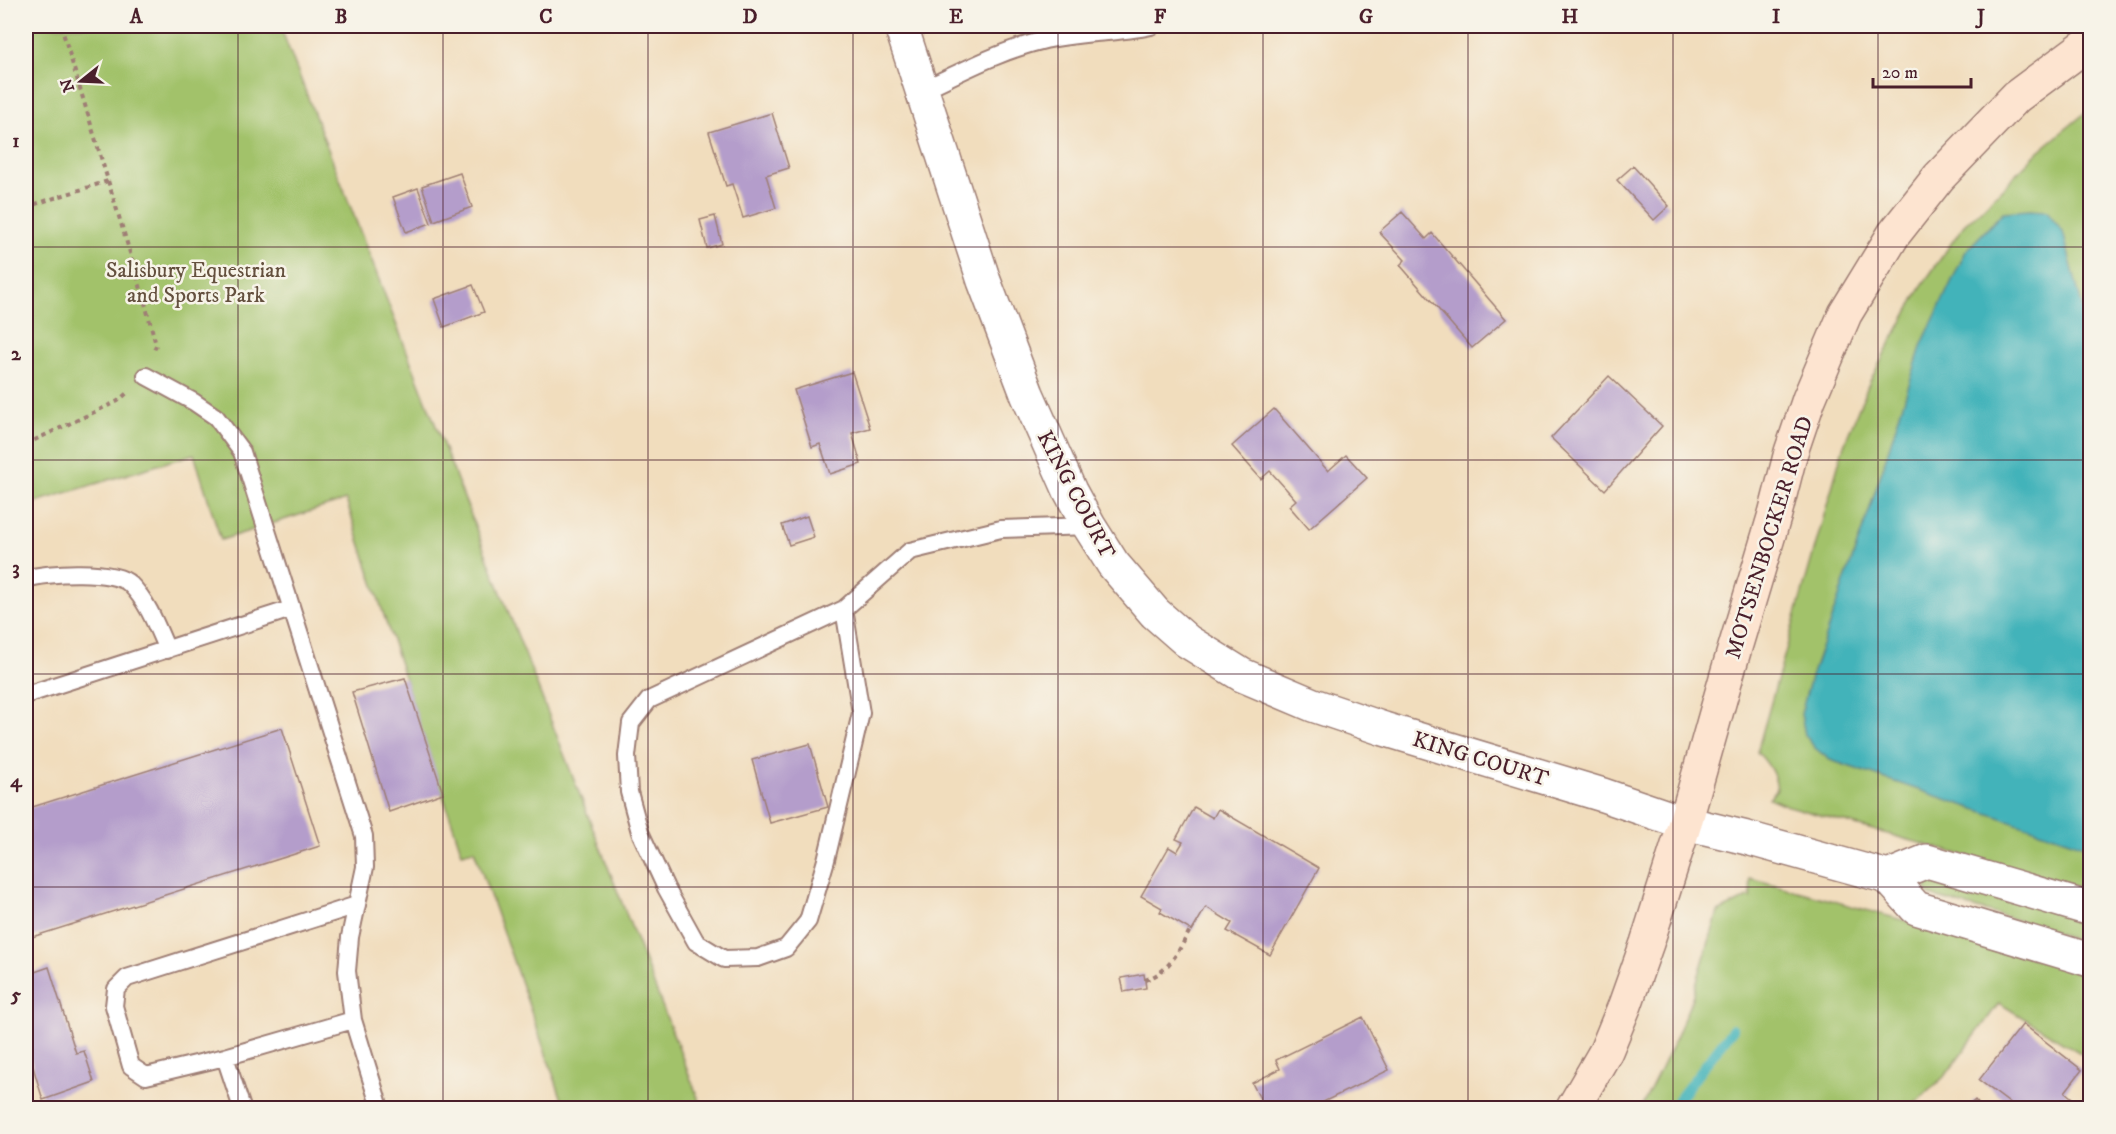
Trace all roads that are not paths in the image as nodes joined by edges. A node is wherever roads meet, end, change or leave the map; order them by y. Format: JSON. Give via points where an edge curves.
{"nodes":[{"id":1,"x":901,"y":26,"type":"edge"},
{"id":2,"x":1151,"y":26,"type":"edge"},
{"id":3,"x":2091,"y":42,"type":"edge"},
{"id":4,"x":921,"y":90,"type":"junction"},
{"id":5,"x":146,"y":376,"type":"road end"},
{"id":6,"x":1089,"y":526,"type":"junction"},
{"id":7,"x":26,"y":579,"type":"edge"},
{"id":8,"x":291,"y":609,"type":"junction"},
{"id":9,"x":844,"y":609,"type":"junction"},
{"id":10,"x":167,"y":650,"type":"junction"},
{"id":11,"x":26,"y":695,"type":"edge"},
{"id":12,"x":1685,"y":823,"type":"junction"},
{"id":13,"x":1888,"y":877,"type":"junction"},
{"id":14,"x":357,"y":905,"type":"junction"},
{"id":15,"x":2091,"y":909,"type":"edge"},
{"id":16,"x":2091,"y":960,"type":"edge"},
{"id":17,"x":353,"y":1020,"type":"junction"},
{"id":18,"x":225,"y":1057,"type":"junction"},
{"id":19,"x":242,"y":1108,"type":"edge"},
{"id":20,"x":380,"y":1108,"type":"edge"},
{"id":21,"x":1573,"y":1108,"type":"edge"}],
"edges":[{"from":1,"to":4,"type":"street","name":"KING COURT"},
{"from":2,"to":4,"type":"lane","via":[[1043,40],[1000,54]]},
{"from":3,"to":12,"type":"main road","name":"MOTSENBOCKER ROAD","via":[[2016,97],[1939,177],[1894,234],[1845,314],[1791,452]]},
{"from":4,"to":6,"type":"street","name":"KING COURT","via":[[984,281],[1023,384]]},
{"from":5,"to":8,"type":"lane","via":[[216,417],[242,452]]},
{"from":6,"to":9,"type":"lane","via":[[1001,529],[910,551]]},
{"from":6,"to":12,"type":"street","name":"KING COURT","via":[[1113,564],[1155,613],[1186,641],[1242,675],[1384,729]]},
{"from":7,"to":10,"type":"lane","via":[[77,572],[129,582],[148,607]]},
{"from":8,"to":10,"type":"lane"},
{"from":8,"to":14,"type":"lane","via":[[364,836],[365,867]]},
{"from":9,"to":9,"type":"lane","via":[[649,700],[632,723],[627,756],[629,792],[640,832],[696,942],[724,959],[758,958],[786,948],[808,921],[861,713]]},
{"from":10,"to":11,"type":"lane"},
{"from":12,"to":13,"type":"street","name":"KING COURT"},
{"from":12,"to":21,"type":"main road","name":"MOTSENBOCKER ROAD","via":[[1625,1005],[1606,1051]]},
{"from":13,"to":15,"type":"street","via":[[1927,861]]},
{"from":13,"to":16,"type":"street","via":[[1916,908]]},
{"from":14,"to":17,"type":"lane","via":[[347,971]]},
{"from":14,"to":18,"type":"lane","via":[[127,978],[116,989],[114,1006],[131,1066],[146,1076]]},
{"from":17,"to":18,"type":"lane"},
{"from":17,"to":20,"type":"lane"},
{"from":18,"to":19,"type":"lane"}]}
